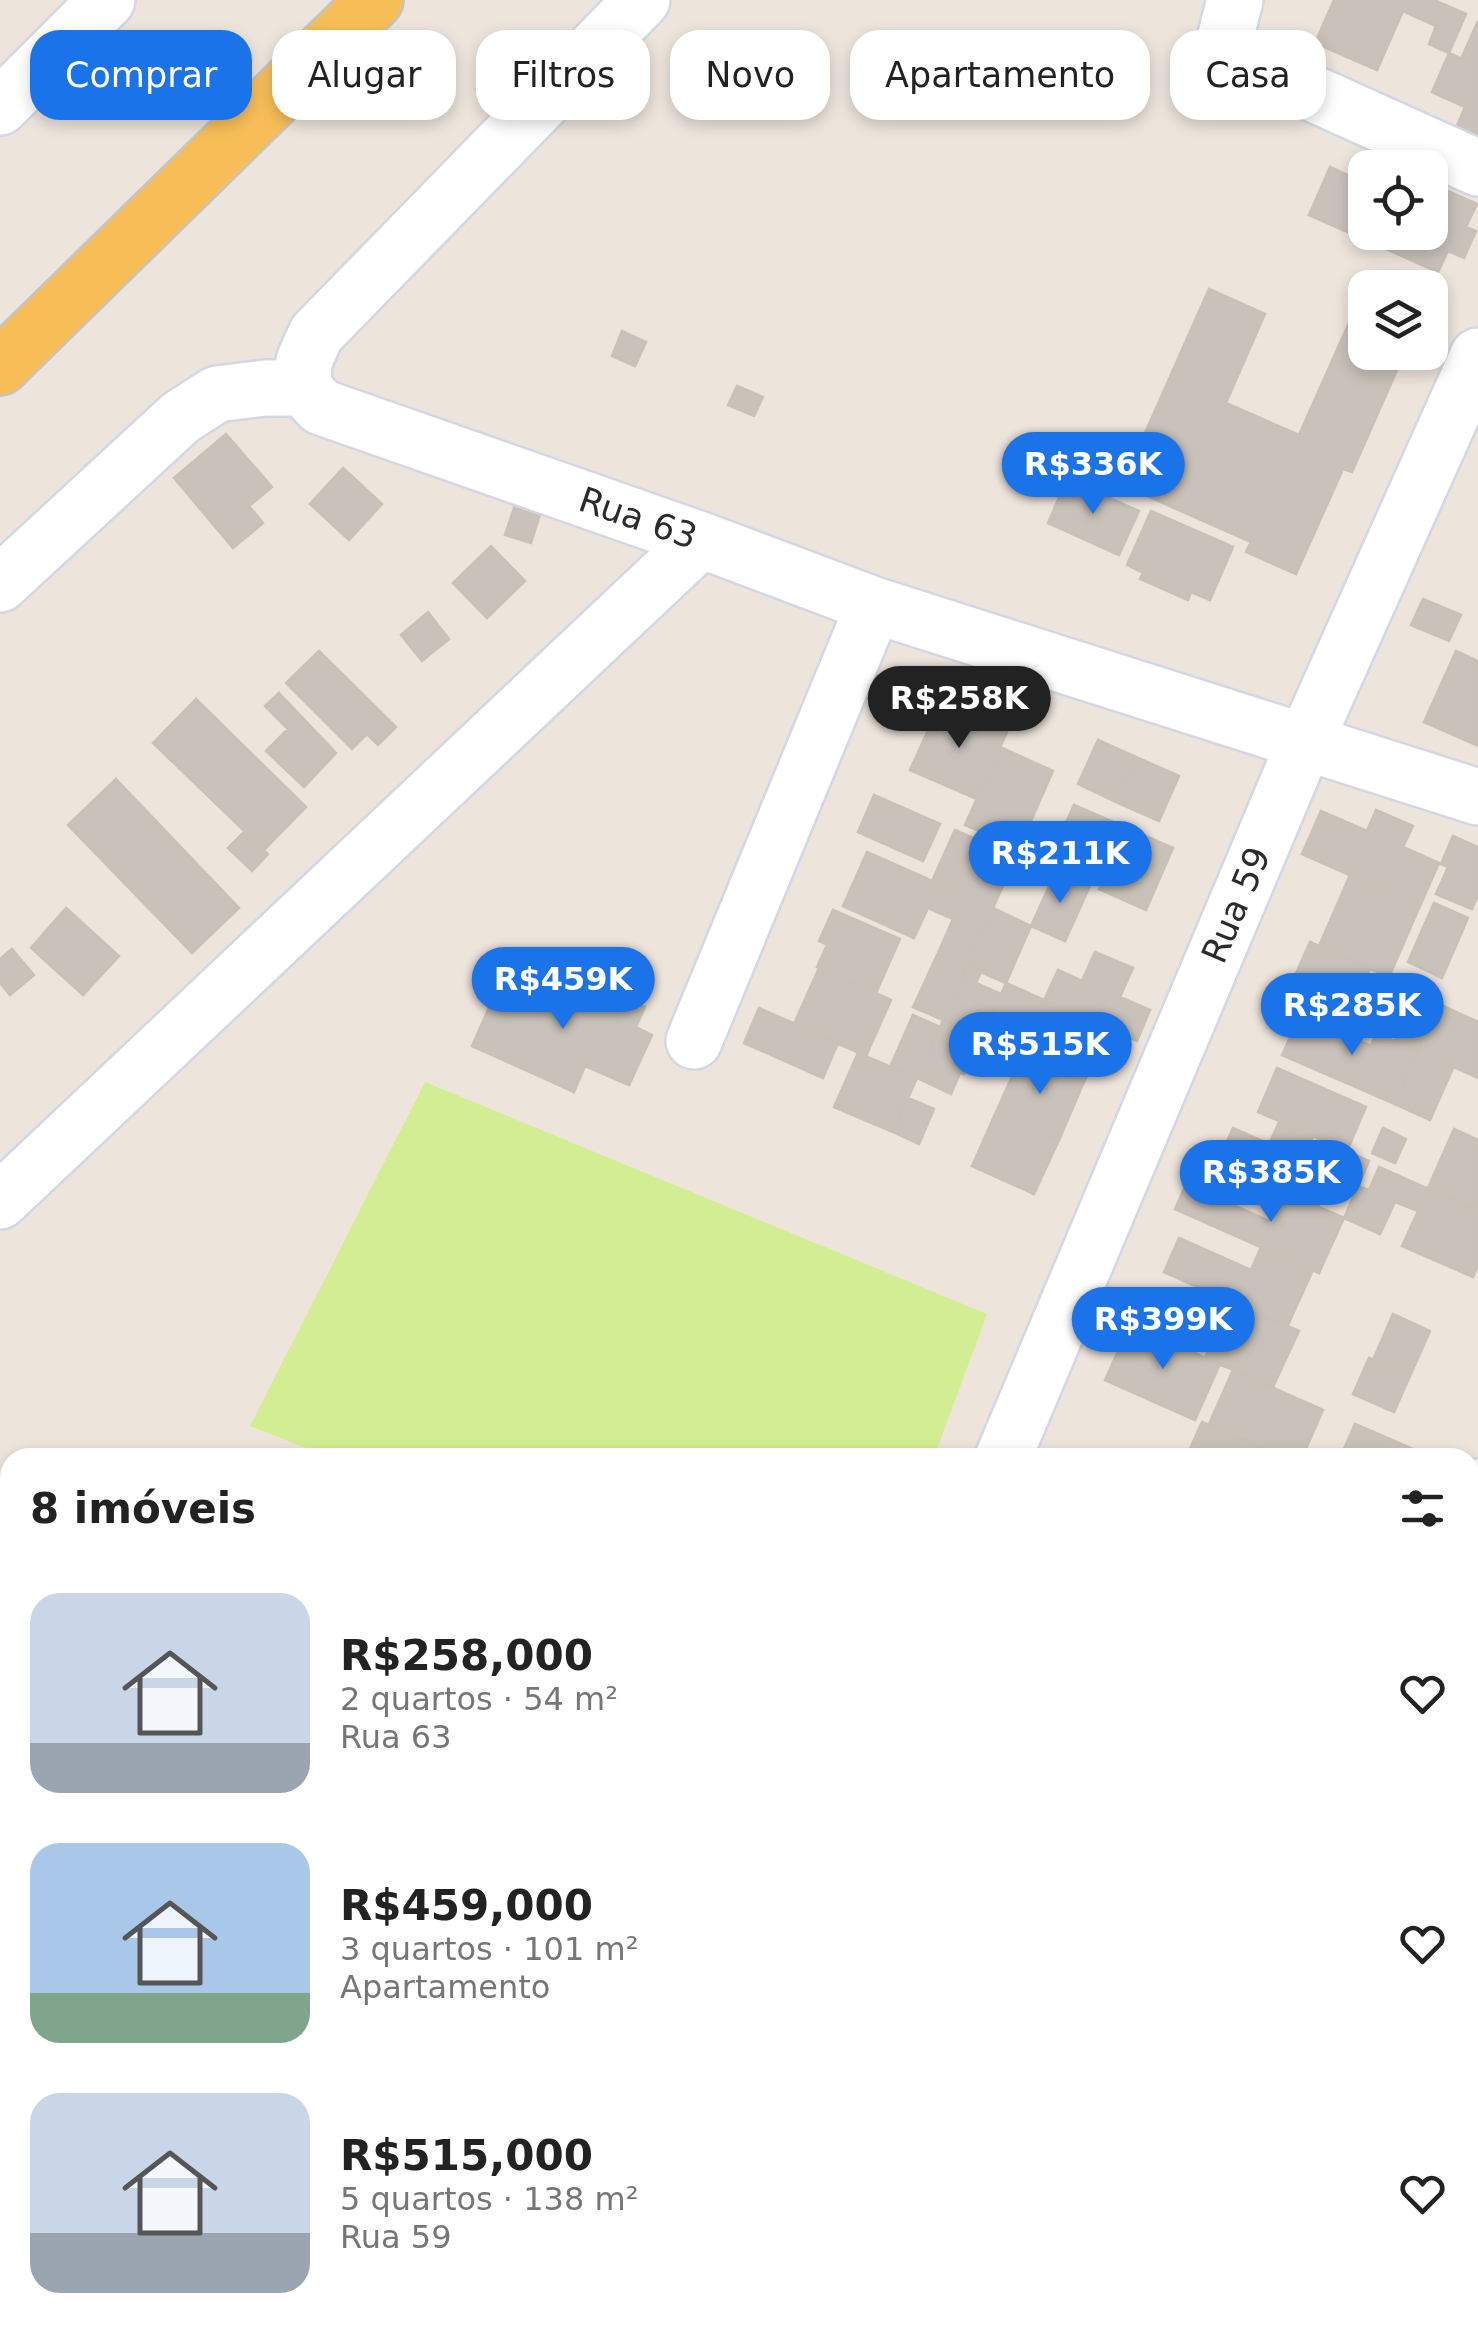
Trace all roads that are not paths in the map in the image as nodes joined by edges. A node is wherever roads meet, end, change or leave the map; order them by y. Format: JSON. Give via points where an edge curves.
{"nodes":[{"id":1,"x":107,"y":0,"type":"edge"},
{"id":2,"x":375,"y":0,"type":"edge"},
{"id":3,"x":1234,"y":0,"type":"edge"},
{"id":4,"x":621,"y":6,"type":"edge"},
{"id":5,"x":0,"y":107,"type":"edge"},
{"id":6,"x":1478,"y":168,"type":"edge"},
{"id":7,"x":1478,"y":356,"type":"edge"},
{"id":8,"x":0,"y":367,"type":"edge"},
{"id":9,"x":303,"y":388,"type":"junction"},
{"id":10,"x":701,"y":540,"type":"junction"},
{"id":11,"x":0,"y":584,"type":"edge"},
{"id":12,"x":874,"y":605,"type":"junction"},
{"id":13,"x":1304,"y":742,"type":"junction"},
{"id":14,"x":1478,"y":797,"type":"edge"},
{"id":15,"x":694,"y":1041,"type":"dead end"},
{"id":16,"x":0,"y":1202,"type":"edge"},
{"id":17,"x":1007,"y":1448,"type":"edge"}],
"edges":[{"from":1,"to":5,"type":"street"},
{"from":2,"to":8,"type":"main road"},
{"from":3,"to":6,"type":"street","via":[[1226,35],[1243,62]]},
{"from":4,"to":9,"type":"street","via":[[316,334],[304,361]]},
{"from":7,"to":13,"type":"street","name":"Rua 59"},
{"from":9,"to":10,"type":"street","name":"Rua 63","via":[[320,407]]},
{"from":9,"to":11,"type":"street","via":[[217,394],[181,418]]},
{"from":10,"to":12,"type":"street","name":"Rua 63"},
{"from":10,"to":16,"type":"street"},
{"from":12,"to":13,"type":"street","name":"Rua 63"},
{"from":12,"to":15,"type":"street"},
{"from":13,"to":14,"type":"street","name":"Rua 63"},
{"from":13,"to":17,"type":"street","name":"Rua 59"}]}
